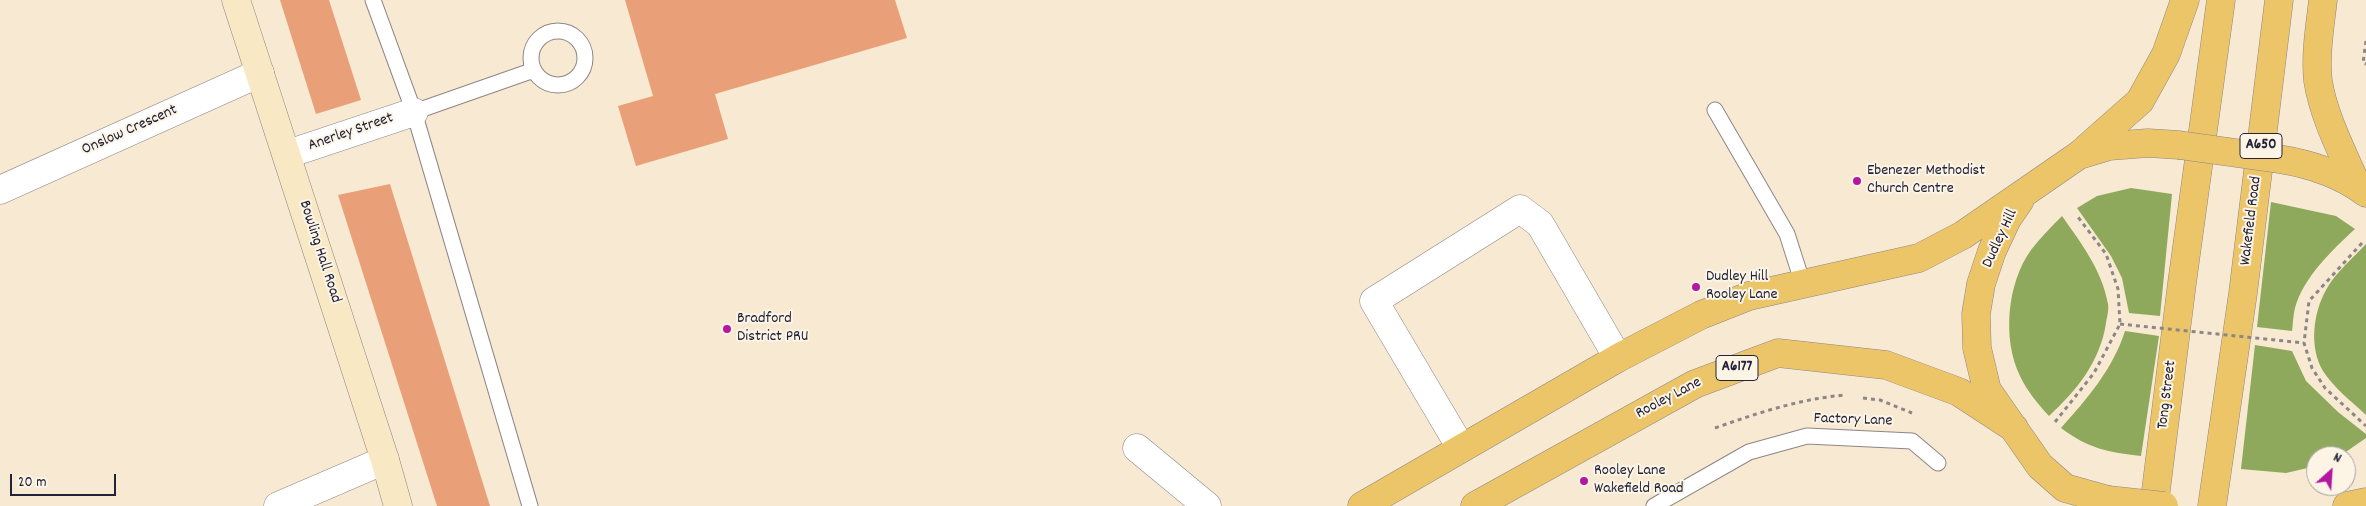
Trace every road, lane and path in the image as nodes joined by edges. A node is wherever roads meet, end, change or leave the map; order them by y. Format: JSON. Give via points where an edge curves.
{"nodes":[{"id":1,"x":236,"y":0,"type":"edge"},
{"id":2,"x":374,"y":0,"type":"edge"},
{"id":3,"x":2184,"y":0,"type":"edge"},
{"id":4,"x":2221,"y":0,"type":"edge"},
{"id":5,"x":2279,"y":0,"type":"edge"},
{"id":6,"x":2323,"y":0,"type":"edge"},
{"id":7,"x":2366,"y":41,"type":"edge"},
{"id":8,"x":2366,"y":64,"type":"edge"},
{"id":9,"x":534,"y":70,"type":"dead end"},
{"id":10,"x":260,"y":73,"type":"junction"},
{"id":11,"x":1715,"y":110,"type":"dead end"},
{"id":12,"x":414,"y":112,"type":"junction"},
{"id":13,"x":288,"y":154,"type":"junction"},
{"id":14,"x":2079,"y":155,"type":"junction"},
{"id":15,"x":0,"y":190,"type":"edge"},
{"id":16,"x":2027,"y":190,"type":"junction"},
{"id":17,"x":2362,"y":190,"type":"edge"},
{"id":18,"x":2078,"y":217,"type":"dead end"},
{"id":19,"x":2362,"y":243,"type":"dead end"},
{"id":20,"x":1803,"y":284,"type":"junction"},
{"id":21,"x":2120,"y":324,"type":"junction"},
{"id":22,"x":2304,"y":343,"type":"junction"},
{"id":23,"x":1618,"y":358,"type":"junction"},
{"id":24,"x":2055,"y":422,"type":"dead end"},
{"id":25,"x":2366,"y":426,"type":"edge"},
{"id":26,"x":2014,"y":428,"type":"junction"},
{"id":27,"x":1137,"y":448,"type":"dead end"},
{"id":28,"x":1461,"y":448,"type":"junction"},
{"id":29,"x":385,"y":460,"type":"junction"},
{"id":30,"x":1938,"y":463,"type":"dead end"},
{"id":31,"x":2070,"y":497,"type":"edge"},
{"id":32,"x":2366,"y":502,"type":"edge"},
{"id":33,"x":278,"y":506,"type":"edge"},
{"id":34,"x":398,"y":506,"type":"edge"},
{"id":35,"x":530,"y":506,"type":"edge"},
{"id":36,"x":1207,"y":506,"type":"edge"},
{"id":37,"x":1362,"y":506,"type":"edge"},
{"id":38,"x":1475,"y":506,"type":"edge"},
{"id":39,"x":1654,"y":506,"type":"edge"},
{"id":40,"x":2154,"y":506,"type":"edge"},
{"id":41,"x":2164,"y":506,"type":"edge"},
{"id":42,"x":2212,"y":506,"type":"edge"},
{"id":43,"x":2347,"y":506,"type":"edge"},
{"id":44,"x":2364,"y":506,"type":"edge"}],
"edges":[{"from":1,"to":10,"type":"street","name":"Bowling Hall Road"},
{"from":2,"to":12,"type":"lane"},
{"from":3,"to":14,"type":"main road","via":[[2166,54],[2140,102]]},
{"from":4,"to":40,"type":"main road","name":"Tong Street"},
{"from":5,"to":42,"type":"main road","name":"Wakefield Road","number":"A650","via":[[2244,293]]},
{"from":6,"to":17,"type":"main road","via":[[2318,80],[2326,113]]},
{"from":7,"to":8,"type":"path","via":[[2363,63]]},
{"from":9,"to":12,"type":"lane"},
{"from":10,"to":13,"type":"street","name":"Bowling Hall Road"},
{"from":10,"to":15,"type":"street","name":"Onslow Crescent"},
{"from":11,"to":20,"type":"lane","via":[[1787,234]]},
{"from":12,"to":13,"type":"street","name":"Anerley Street"},
{"from":12,"to":35,"type":"lane"},
{"from":13,"to":29,"type":"street","name":"Bowling Hall Road"},
{"from":14,"to":16,"type":"main road","name":"Dudley Hill"},
{"from":14,"to":17,"type":"main road","name":"Dudley Hill","bridge":true,"via":[[2109,146],[2179,145],[2312,166]]},
{"from":16,"to":20,"type":"main road","via":[[1964,235],[1919,258]]},
{"from":16,"to":26,"type":"main road","name":"Dudley Hill","via":[[2007,219],[1992,251],[1981,284],[1976,314],[1977,348],[1987,390]]},
{"from":18,"to":21,"type":"path","via":[[2106,254],[2118,289]]},
{"from":19,"to":22,"type":"path","via":[[2309,300]]},
{"from":20,"to":23,"type":"main road","via":[[1749,296],[1701,315]]},
{"from":21,"to":22,"type":"path","bridge":true},
{"from":21,"to":24,"type":"path","via":[[2094,373]]},
{"from":22,"to":25,"type":"path","via":[[2312,368],[2325,388]]},
{"from":23,"to":28,"type":"main road"},
{"from":23,"to":28,"type":"street","via":[[1540,224],[1520,209],[1374,302]]},
{"from":26,"to":31,"type":"main road","name":"Dudley Hill","via":[[2040,466]]},
{"from":26,"to":38,"type":"main road","name":"Rooley Lane","number":"A6177","via":[[1959,392],[1886,365],[1778,353],[1695,384]]},
{"from":27,"to":36,"type":"street"},
{"from":28,"to":37,"type":"main road"},
{"from":29,"to":33,"type":"street"},
{"from":29,"to":34,"type":"street","name":"Bowling Hall Road"},
{"from":30,"to":39,"type":"lane","name":"Factory Lane","via":[[1912,441],[1807,436],[1749,452]]},
{"from":31,"to":41,"type":"main road","name":"Dudley Hill","bridge":true},
{"from":32,"to":43,"type":"main road"},
{"from":32,"to":44,"type":"main road"}]}
